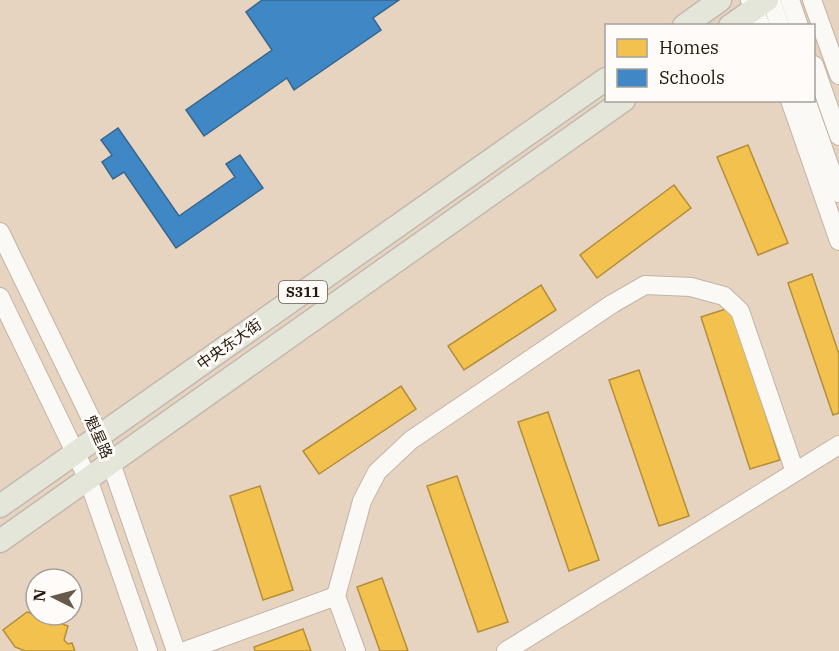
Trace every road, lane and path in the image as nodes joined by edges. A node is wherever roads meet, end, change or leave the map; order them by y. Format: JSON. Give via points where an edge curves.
{"nodes":[{"id":1,"x":720,"y":0,"type":"edge"},
{"id":2,"x":790,"y":0,"type":"edge"},
{"id":3,"x":812,"y":0,"type":"edge"},
{"id":4,"x":760,"y":7,"type":"edge"},
{"id":5,"x":687,"y":24,"type":"edge"},
{"id":6,"x":733,"y":24,"type":"edge"},
{"id":7,"x":778,"y":24,"type":"edge"},
{"id":8,"x":798,"y":24,"type":"edge"},
{"id":9,"x":815,"y":70,"type":"edge"},
{"id":10,"x":839,"y":75,"type":"edge"},
{"id":11,"x":605,"y":81,"type":"edge"},
{"id":12,"x":621,"y":102,"type":"edge"},
{"id":13,"x":791,"y":102,"type":"edge"},
{"id":14,"x":807,"y":102,"type":"edge"},
{"id":15,"x":839,"y":136,"type":"edge"},
{"id":16,"x":839,"y":194,"type":"edge"},
{"id":17,"x":0,"y":232,"type":"edge"},
{"id":18,"x":839,"y":241,"type":"edge"},
{"id":19,"x":0,"y":297,"type":"edge"},
{"id":20,"x":99,"y":435,"type":"junction"},
{"id":21,"x":839,"y":445,"type":"edge"},
{"id":22,"x":75,"y":452,"type":"junction"},
{"id":23,"x":111,"y":463,"type":"junction"},
{"id":24,"x":795,"y":472,"type":"junction"},
{"id":25,"x":88,"y":479,"type":"junction"},
{"id":26,"x":0,"y":506,"type":"edge"},
{"id":27,"x":0,"y":541,"type":"edge"},
{"id":28,"x":336,"y":596,"type":"junction"},
{"id":29,"x":148,"y":651,"type":"edge"},
{"id":30,"x":176,"y":651,"type":"edge"},
{"id":31,"x":185,"y":651,"type":"edge"},
{"id":32,"x":356,"y":651,"type":"edge"},
{"id":33,"x":506,"y":651,"type":"edge"}],
"edges":[{"from":1,"to":5,"type":"main road"},
{"from":2,"to":8,"type":"street"},
{"from":3,"to":10,"type":"street"},
{"from":4,"to":6,"type":"main road"},
{"from":4,"to":7,"type":"street"},
{"from":9,"to":15,"type":"street"},
{"from":11,"to":20,"type":"main road","name":"中央东大街","number":"S311"},
{"from":12,"to":23,"type":"main road"},
{"from":13,"to":18,"type":"street"},
{"from":14,"to":16,"type":"street"},
{"from":17,"to":20,"type":"street","name":"魁星路"},
{"from":19,"to":22,"type":"street","name":"魁星路"},
{"from":20,"to":22,"type":"main road","name":"中央东大街","number":"S311"},
{"from":20,"to":23,"type":"street","name":"魁星路"},
{"from":21,"to":24,"type":"street"},
{"from":22,"to":25,"type":"street","name":"魁星路"},
{"from":22,"to":26,"type":"main road","name":"中央东大街","number":"S311"},
{"from":23,"to":25,"type":"main road"},
{"from":23,"to":30,"type":"street","name":"魁星路"},
{"from":24,"to":28,"type":"street","via":[[740,311],[724,296],[691,287],[645,285],[411,440],[377,472],[362,501]]},
{"from":24,"to":33,"type":"street"},
{"from":25,"to":27,"type":"main road"},
{"from":25,"to":29,"type":"street","name":"魁星路"},
{"from":28,"to":31,"type":"street"},
{"from":28,"to":32,"type":"street"}]}
